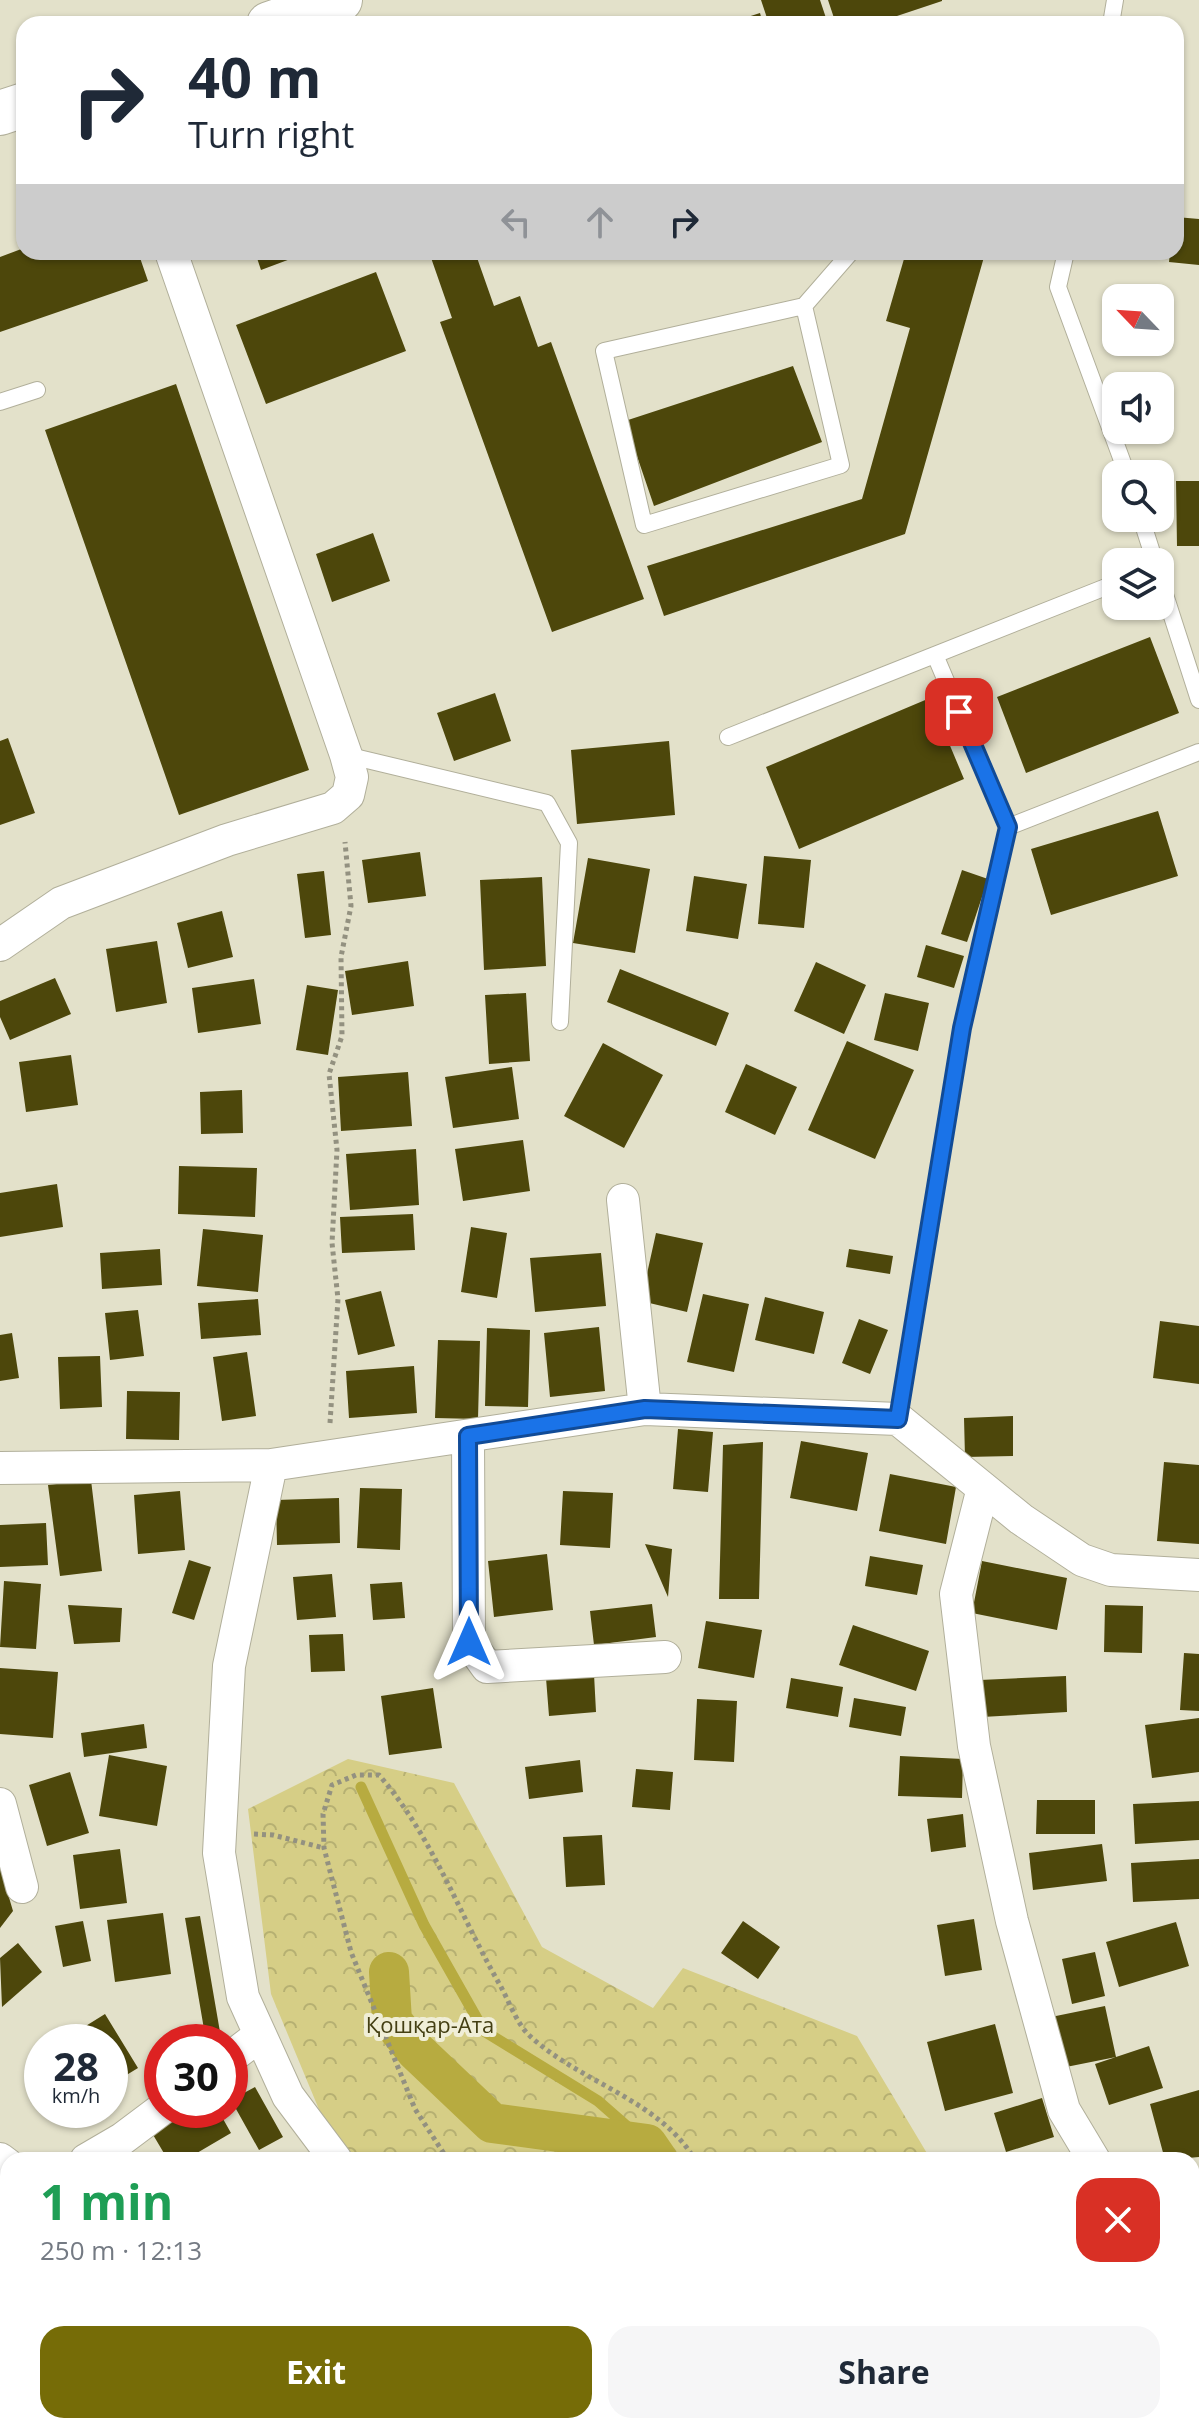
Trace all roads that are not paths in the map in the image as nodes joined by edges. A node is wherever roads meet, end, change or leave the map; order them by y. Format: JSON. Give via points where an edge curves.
{"nodes":[{"id":1,"x":340,"y":0,"type":"edge"},
{"id":2,"x":293,"y":16,"type":"edge"},
{"id":3,"x":174,"y":260,"type":"edge"},
{"id":4,"x":844,"y":260,"type":"edge"},
{"id":5,"x":1064,"y":260,"type":"edge"},
{"id":6,"x":804,"y":306,"type":"junction"},
{"id":7,"x":37,"y":390,"type":"dead end"},
{"id":8,"x":0,"y":402,"type":"edge"},
{"id":9,"x":1122,"y":460,"type":"edge"},
{"id":10,"x":1102,"y":589,"type":"edge"},
{"id":11,"x":1173,"y":620,"type":"edge"},
{"id":12,"x":935,"y":655,"type":"junction"},
{"id":13,"x":1199,"y":700,"type":"edge"},
{"id":14,"x":728,"y":737,"type":"dead end"},
{"id":15,"x":1199,"y":752,"type":"edge"},
{"id":16,"x":346,"y":755,"type":"junction"},
{"id":17,"x":1008,"y":827,"type":"junction"},
{"id":18,"x":0,"y":945,"type":"edge"},
{"id":19,"x":560,"y":1022,"type":"dead end"},
{"id":20,"x":623,"y":1200,"type":"dead end"},
{"id":21,"x":645,"y":1409,"type":"junction"},
{"id":22,"x":898,"y":1419,"type":"junction"},
{"id":23,"x":468,"y":1436,"type":"junction"},
{"id":24,"x":271,"y":1465,"type":"junction"},
{"id":25,"x":0,"y":1468,"type":"edge"},
{"id":26,"x":983,"y":1488,"type":"junction"},
{"id":27,"x":1199,"y":1575,"type":"edge"},
{"id":28,"x":665,"y":1657,"type":"dead end"},
{"id":29,"x":0,"y":1804,"type":"edge"},
{"id":30,"x":22,"y":1887,"type":"dead end"},
{"id":31,"x":260,"y":2035,"type":"junction"},
{"id":32,"x":248,"y":2044,"type":"edge"},
{"id":33,"x":144,"y":2122,"type":"edge"},
{"id":34,"x":100,"y":2152,"type":"edge"},
{"id":35,"x":330,"y":2152,"type":"edge"},
{"id":36,"x":1089,"y":2152,"type":"edge"}],
"edges":[{"from":1,"to":2,"type":"main road"},
{"from":3,"to":16,"type":"street"},
{"from":4,"to":6,"type":"lane"},
{"from":5,"to":9,"type":"lane","via":[[1058,287]]},
{"from":6,"to":6,"type":"lane","via":[[604,351],[644,525],[841,465]]},
{"from":7,"to":8,"type":"lane"},
{"from":10,"to":12,"type":"lane"},
{"from":11,"to":13,"type":"lane"},
{"from":12,"to":14,"type":"lane"},
{"from":12,"to":17,"type":"lane"},
{"from":15,"to":17,"type":"lane"},
{"from":16,"to":18,"type":"street","via":[[352,777],[348,795],[333,808],[227,840],[61,903]]},
{"from":16,"to":19,"type":"lane","via":[[547,803],[569,843]]},
{"from":17,"to":22,"type":"lane","via":[[962,1028]]},
{"from":20,"to":21,"type":"street"},
{"from":21,"to":22,"type":"street"},
{"from":21,"to":23,"type":"street"},
{"from":22,"to":26,"type":"street"},
{"from":23,"to":24,"type":"street"},
{"from":23,"to":28,"type":"street","via":[[469,1642],[487,1667]]},
{"from":24,"to":25,"type":"street"},
{"from":24,"to":31,"type":"street","via":[[229,1666],[219,1853],[243,1997]]},
{"from":26,"to":27,"type":"street","via":[[1097,1567]]},
{"from":26,"to":36,"type":"street","via":[[956,1594],[974,1746],[1012,1921],[1064,2110]]},
{"from":29,"to":30,"type":"street"},
{"from":31,"to":32,"type":"street"},
{"from":31,"to":35,"type":"street","via":[[288,2096]]},
{"from":33,"to":34,"type":"street"}]}
